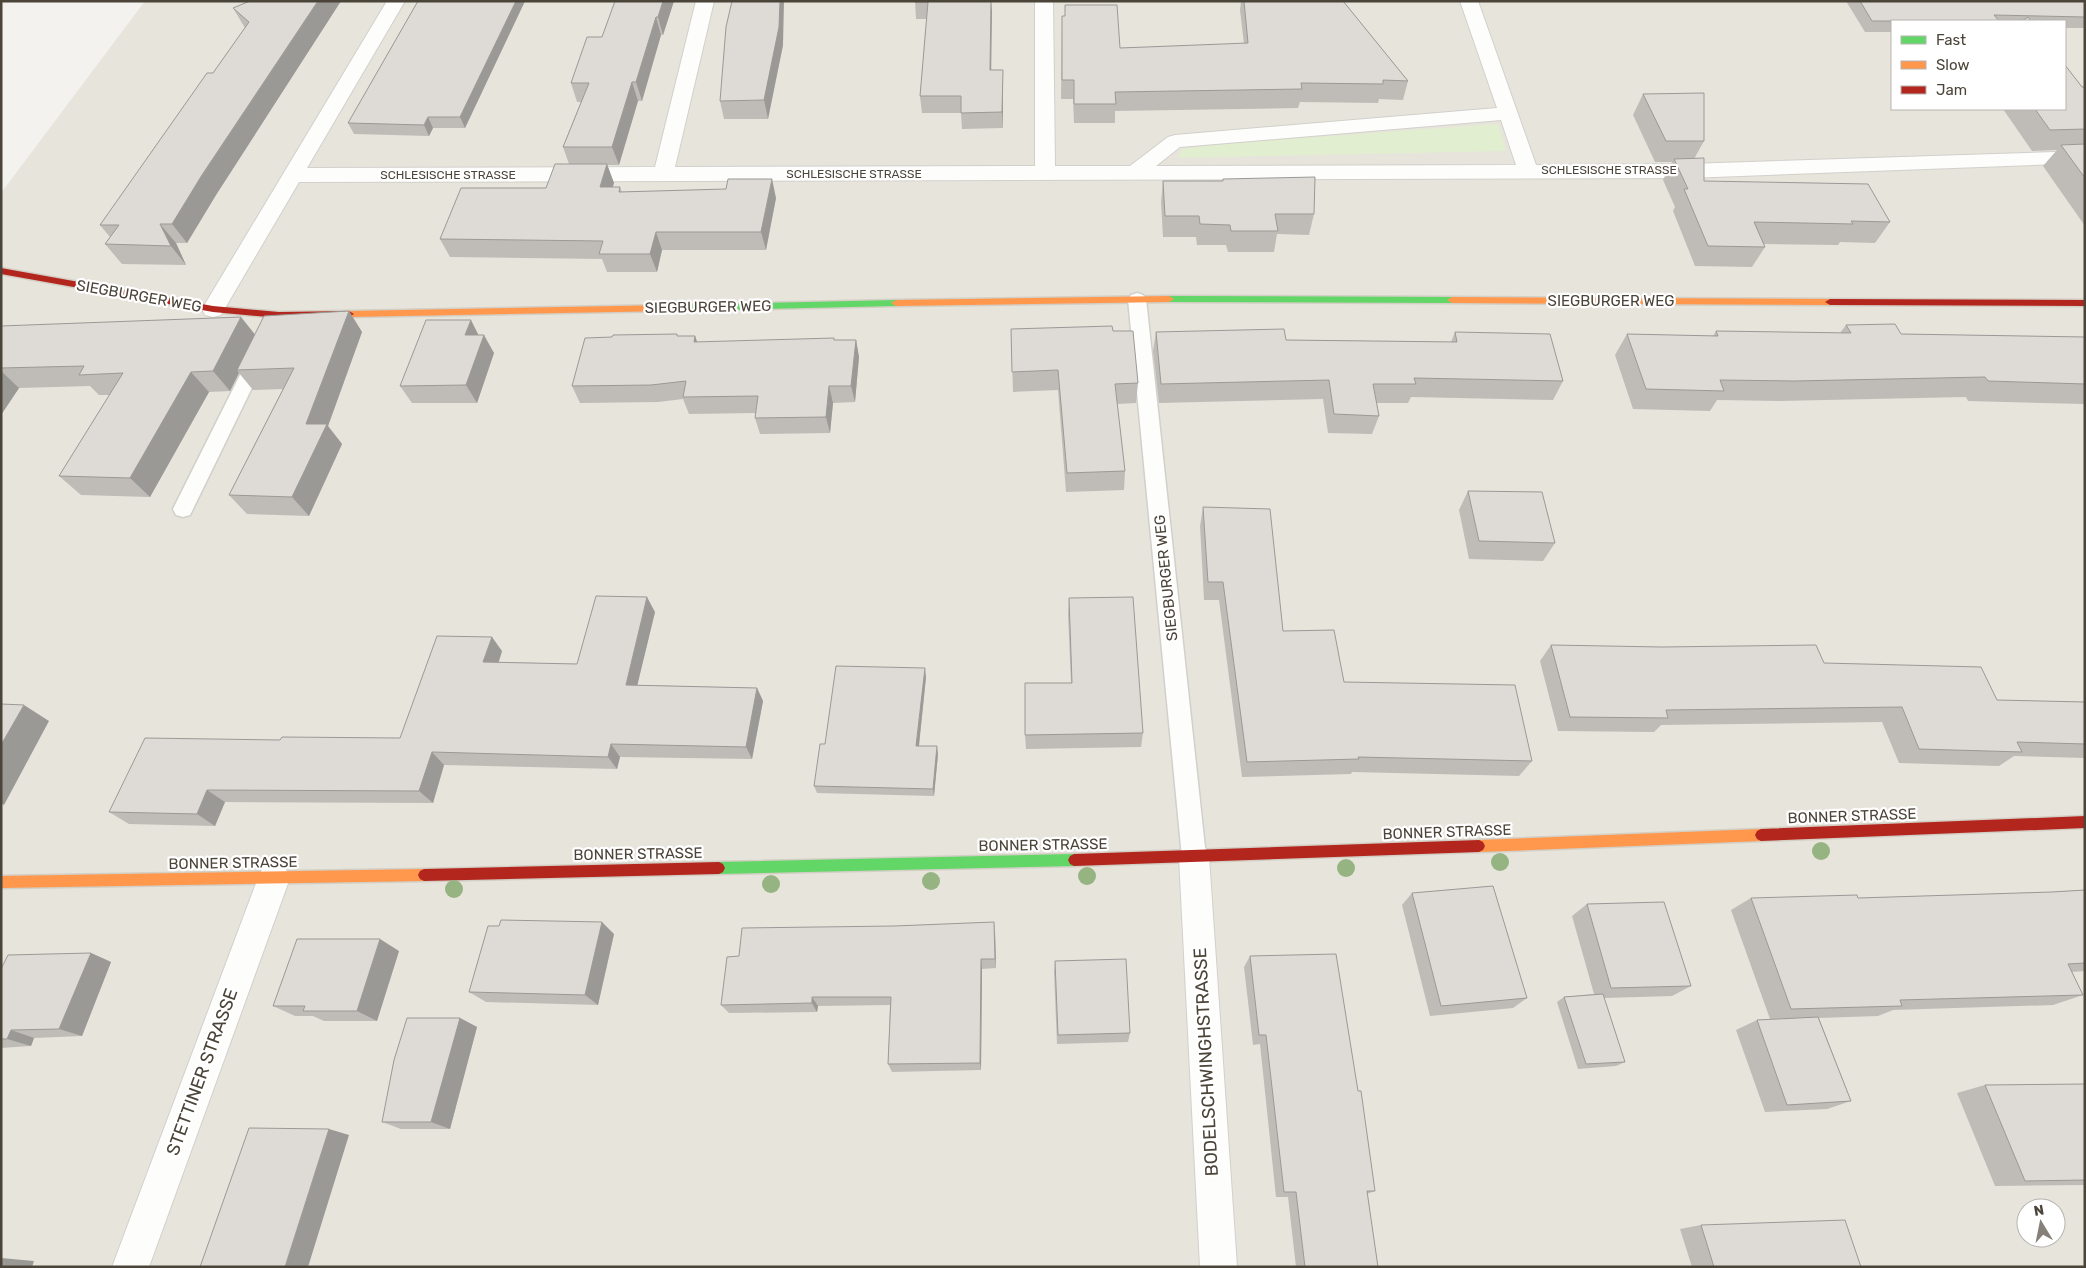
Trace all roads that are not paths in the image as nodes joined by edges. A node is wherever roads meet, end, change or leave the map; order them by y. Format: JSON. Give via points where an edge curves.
{"nodes":[{"id":1,"x":396,"y":1,"type":"edge"},
{"id":2,"x":705,"y":1,"type":"edge"},
{"id":3,"x":1044,"y":1,"type":"edge"},
{"id":4,"x":1468,"y":1,"type":"edge"},
{"id":5,"x":1510,"y":113,"type":"junction"},
{"id":6,"x":2085,"y":157,"type":"edge"},
{"id":7,"x":1528,"y":170,"type":"junction"},
{"id":8,"x":1045,"y":173,"type":"junction"},
{"id":9,"x":1134,"y":173,"type":"junction"},
{"id":10,"x":293,"y":175,"type":"junction"},
{"id":11,"x":662,"y":175,"type":"junction"},
{"id":12,"x":1,"y":271,"type":"edge"},
{"id":13,"x":1138,"y":299,"type":"junction"},
{"id":14,"x":2085,"y":303,"type":"edge"},
{"id":15,"x":213,"y":309,"type":"junction"},
{"id":16,"x":278,"y":315,"type":"junction"},
{"id":17,"x":183,"y":509,"type":"dead end"},
{"id":18,"x":2085,"y":822,"type":"edge"},
{"id":19,"x":1194,"y":857,"type":"junction"},
{"id":20,"x":274,"y":878,"type":"junction"},
{"id":21,"x":1,"y":882,"type":"edge"},
{"id":22,"x":130,"y":1267,"type":"edge"},
{"id":23,"x":1219,"y":1267,"type":"edge"}],
"edges":[{"from":1,"to":10,"type":"street"},
{"from":2,"to":11,"type":"street"},
{"from":3,"to":8,"type":"street"},
{"from":4,"to":5,"type":"street"},
{"from":5,"to":7,"type":"street"},
{"from":5,"to":9,"type":"street","via":[[1175,141]]},
{"from":6,"to":7,"type":"street","name":"SCHLESISCHE STRASSE","via":[[1688,171]]},
{"from":7,"to":9,"type":"street","name":"SCHLESISCHE STRASSE"},
{"from":8,"to":9,"type":"street","name":"SCHLESISCHE STRASSE"},
{"from":8,"to":11,"type":"street","name":"SCHLESISCHE STRASSE"},
{"from":10,"to":11,"type":"street","name":"SCHLESISCHE STRASSE"},
{"from":10,"to":15,"type":"street"},
{"from":12,"to":15,"type":"street","name":"SIEGBURGER WEG"},
{"from":13,"to":14,"type":"street","name":"SIEGBURGER WEG"},
{"from":13,"to":16,"type":"street","name":"SIEGBURGER WEG"},
{"from":13,"to":19,"type":"lane","name":"SIEGBURGER WEG"},
{"from":15,"to":16,"type":"street","name":"SIEGBURGER WEG"},
{"from":16,"to":17,"type":"lane"},
{"from":18,"to":19,"type":"street","name":"BONNER STRASSE"},
{"from":19,"to":20,"type":"street","name":"BONNER STRASSE"},
{"from":19,"to":23,"type":"street","name":"BODELSCHWINGHSTRASSE"},
{"from":20,"to":21,"type":"street","name":"BONNER STRASSE"},
{"from":20,"to":22,"type":"street","name":"STETTINER STRASSE"}]}
